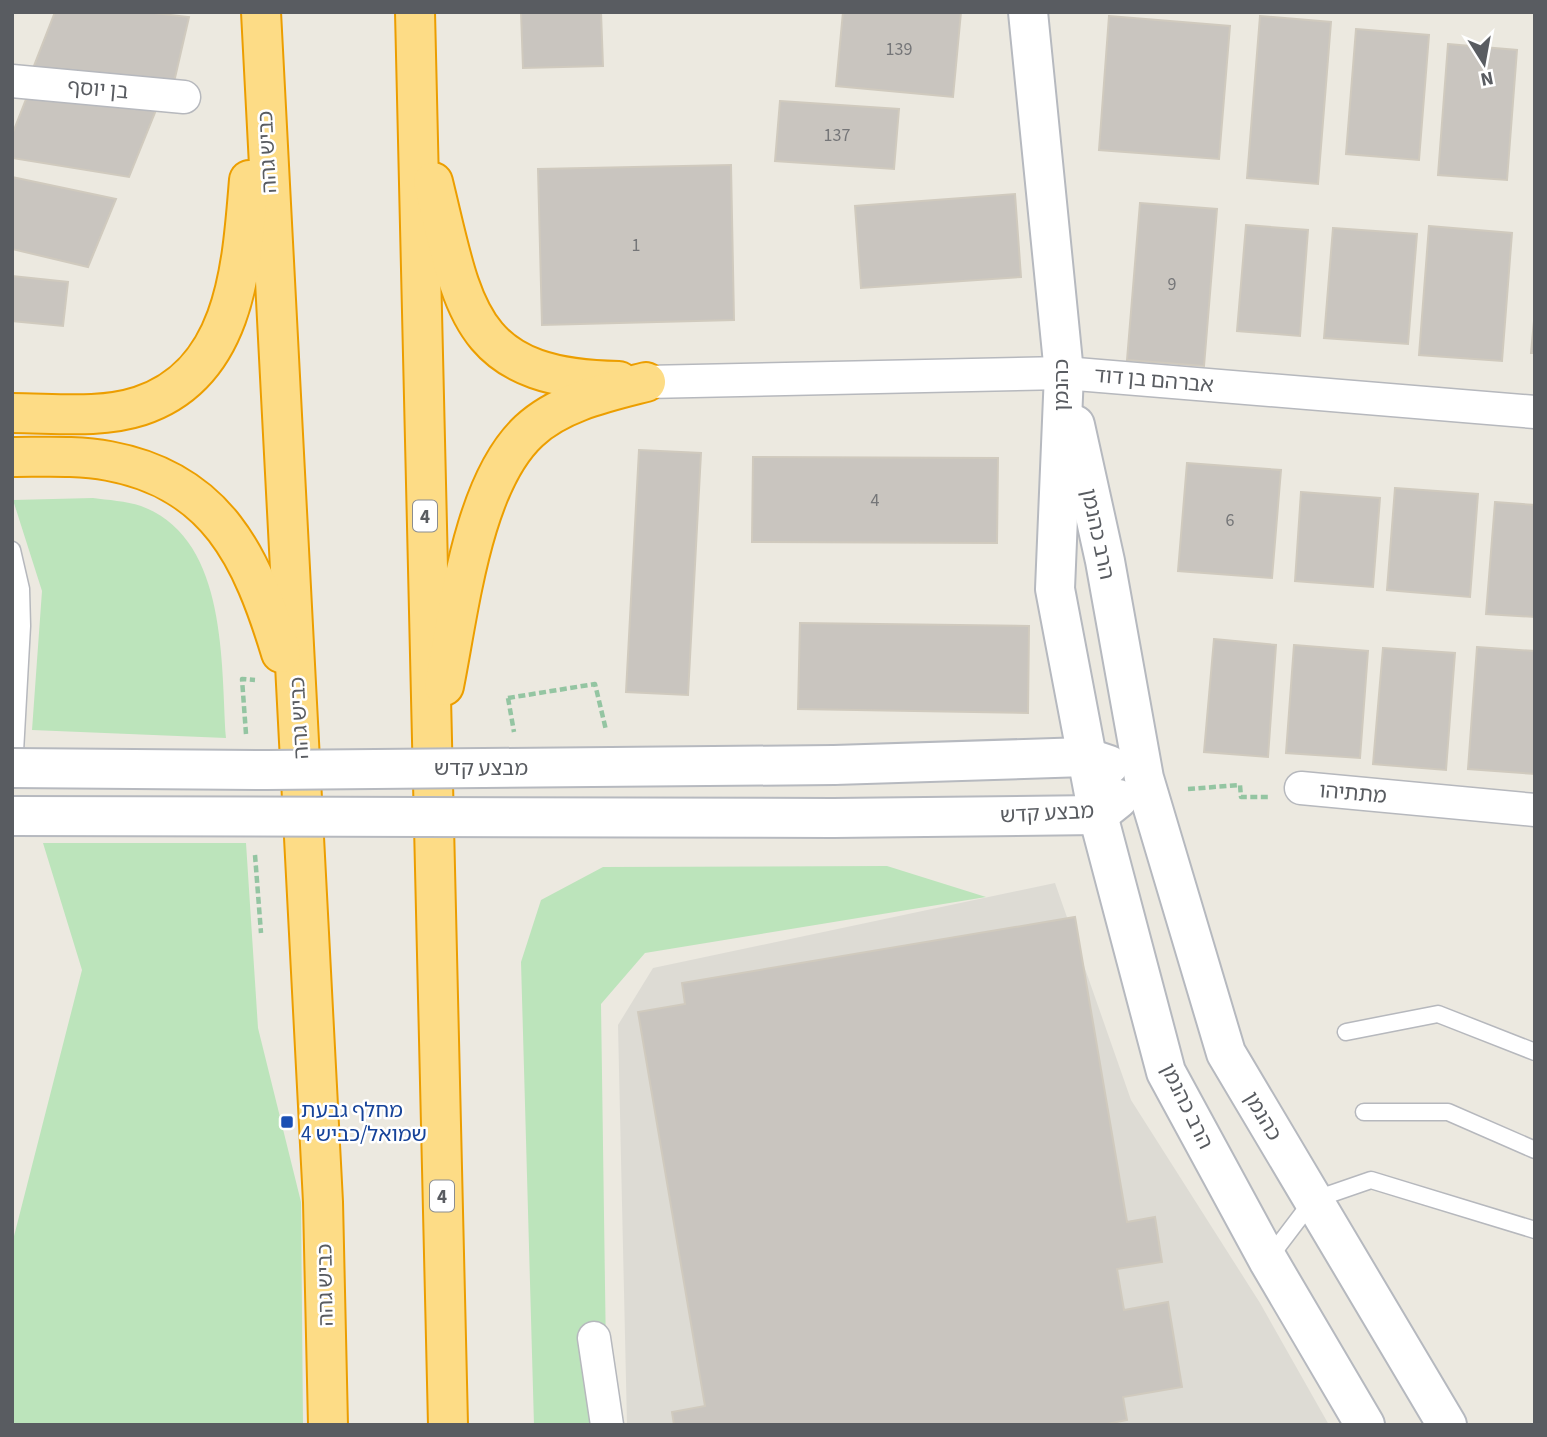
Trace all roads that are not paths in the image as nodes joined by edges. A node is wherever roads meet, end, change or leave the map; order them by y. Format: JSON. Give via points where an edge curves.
{"nodes":[{"id":1,"x":261,"y":12,"type":"edge"},
{"id":2,"x":415,"y":12,"type":"edge"},
{"id":3,"x":1028,"y":12,"type":"edge"},
{"id":4,"x":261,"y":54,"type":"junction"},
{"id":5,"x":415,"y":64,"type":"junction"},
{"id":6,"x":12,"y":81,"type":"edge"},
{"id":7,"x":184,"y":97,"type":"dead end"},
{"id":8,"x":1064,"y":373,"type":"junction"},
{"id":9,"x":646,"y":382,"type":"junction"},
{"id":10,"x":1535,"y":412,"type":"edge"},
{"id":11,"x":12,"y":413,"type":"edge"},
{"id":12,"x":12,"y":457,"type":"edge"},
{"id":13,"x":12,"y":550,"type":"edge"},
{"id":14,"x":299,"y":710,"type":"junction"},
{"id":15,"x":430,"y":754,"type":"junction"},
{"id":16,"x":1085,"y":757,"type":"junction"},
{"id":17,"x":12,"y":768,"type":"edge"},
{"id":18,"x":12,"y":778,"type":"edge"},
{"id":19,"x":1146,"y":785,"type":"junction"},
{"id":20,"x":1301,"y":788,"type":"road end"},
{"id":21,"x":1535,"y":810,"type":"edge"},
{"id":22,"x":1098,"y":815,"type":"junction"},
{"id":23,"x":12,"y":816,"type":"edge"},
{"id":24,"x":1346,"y":1032,"type":"dead end"},
{"id":25,"x":1535,"y":1052,"type":"edge"},
{"id":26,"x":1364,"y":1112,"type":"dead end"},
{"id":27,"x":1535,"y":1150,"type":"edge"},
{"id":28,"x":1313,"y":1200,"type":"junction"},
{"id":29,"x":1535,"y":1230,"type":"edge"},
{"id":30,"x":1268,"y":1260,"type":"junction"},
{"id":31,"x":594,"y":1338,"type":"dead end"},
{"id":32,"x":328,"y":1425,"type":"edge"},
{"id":33,"x":448,"y":1425,"type":"edge"},
{"id":34,"x":607,"y":1425,"type":"edge"},
{"id":35,"x":1365,"y":1425,"type":"edge"},
{"id":36,"x":1447,"y":1425,"type":"edge"}],
"edges":[{"from":1,"to":4,"type":"highway","name":"כביש גהה"},
{"from":2,"to":5,"type":"highway","number":"4"},
{"from":3,"to":8,"type":"street","name":"כהנמן"},
{"from":4,"to":11,"type":"highway","via":[[241,269],[226,321],[207,359],[180,384],[141,405],[100,413]]},
{"from":4,"to":14,"type":"highway","name":"כביש גהה"},
{"from":5,"to":9,"type":"highway","via":[[443,223],[474,319],[487,341],[516,363],[554,376]]},
{"from":5,"to":15,"type":"highway","number":"4"},
{"from":6,"to":7,"type":"street","name":"בן יוסף"},
{"from":8,"to":9,"type":"street","name":"אברהם בן דוד"},
{"from":8,"to":10,"type":"street","name":"אברהם בן דוד"},
{"from":8,"to":16,"type":"street","name":"כהנמן","via":[[1055,589]]},
{"from":8,"to":19,"type":"street","name":"הרב כהנמן","via":[[1105,561]]},
{"from":9,"to":15,"type":"highway","via":[[563,409],[529,431],[494,483],[476,529]]},
{"from":12,"to":14,"type":"highway","via":[[109,461],[193,493],[222,524],[246,560],[266,602]]},
{"from":13,"to":18,"type":"lane","via":[[21,589],[22,626]]},
{"from":14,"to":32,"type":"highway","name":"כביש גהה","via":[[323,1202]]},
{"from":15,"to":33,"type":"highway","number":"4"},
{"from":16,"to":17,"type":"street","name":"מבצע קדש","bridge":true,"via":[[834,765]]},
{"from":16,"to":19,"type":"street","name":"מבצע קדש"},
{"from":16,"to":22,"type":"street","name":"הרב כהנמן"},
{"from":19,"to":22,"type":"street","name":"מבצע קדש"},
{"from":19,"to":28,"type":"street","name":"כהנמן","via":[[1226,1053]]},
{"from":20,"to":21,"type":"street","name":"מתתיהו"},
{"from":22,"to":23,"type":"street","name":"מבצע קדש","bridge":true},
{"from":22,"to":30,"type":"street","name":"הרב כהנמן","via":[[1166,1072]]},
{"from":24,"to":25,"type":"lane","via":[[1438,1014]]},
{"from":26,"to":27,"type":"lane","via":[[1448,1112]]},
{"from":28,"to":29,"type":"lane","via":[[1371,1180]]},
{"from":28,"to":30,"type":"lane"},
{"from":28,"to":36,"type":"street","name":"כהנמן"},
{"from":30,"to":35,"type":"street","name":"הרב כהנמן"},
{"from":31,"to":34,"type":"street"}]}
